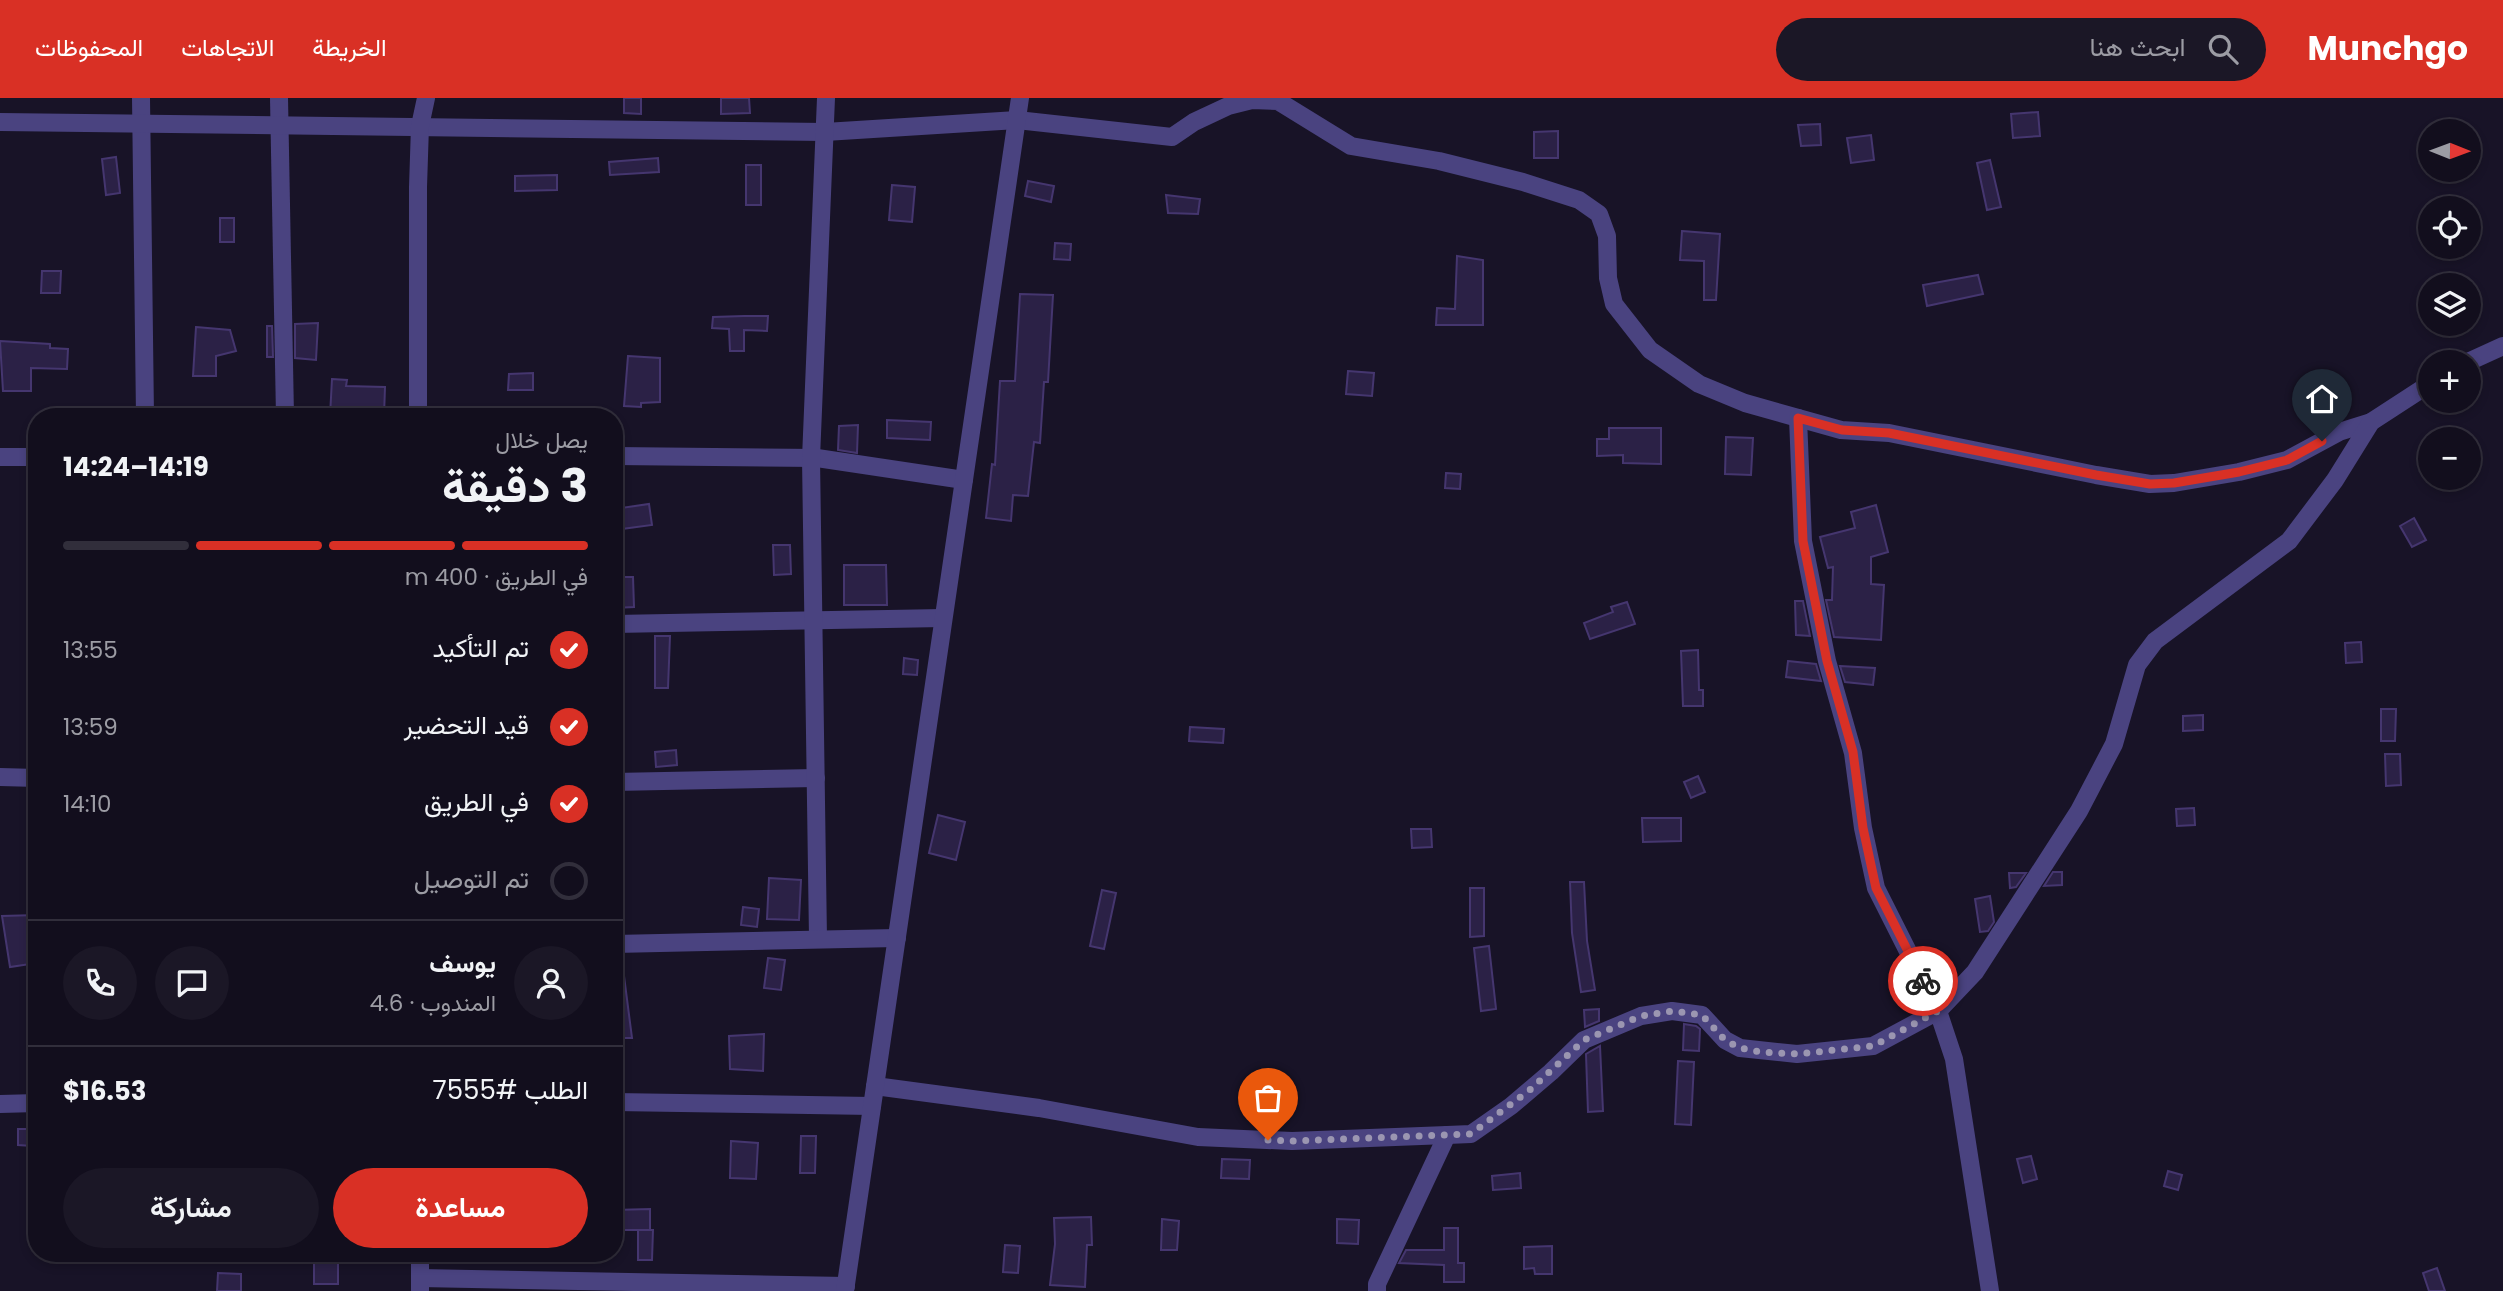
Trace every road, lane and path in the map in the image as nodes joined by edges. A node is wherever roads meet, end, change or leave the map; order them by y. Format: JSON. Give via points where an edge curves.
{"nodes":[{"id":1,"x":141,"y":98,"type":"edge"},
{"id":2,"x":279,"y":98,"type":"edge"},
{"id":3,"x":425,"y":98,"type":"edge"},
{"id":4,"x":826,"y":98,"type":"edge"},
{"id":5,"x":1020,"y":98,"type":"edge"},
{"id":6,"x":1252,"y":99,"type":"edge"},
{"id":7,"x":1017,"y":120,"type":"junction"},
{"id":8,"x":0,"y":122,"type":"edge"},
{"id":9,"x":141,"y":124,"type":"junction"},
{"id":10,"x":280,"y":125,"type":"junction"},
{"id":11,"x":421,"y":126,"type":"junction"},
{"id":12,"x":825,"y":132,"type":"junction"},
{"id":13,"x":2503,"y":346,"type":"edge"},
{"id":14,"x":2481,"y":356,"type":"edge"},
{"id":15,"x":2418,"y":391,"type":"edge"},
{"id":16,"x":145,"y":408,"type":"edge"},
{"id":17,"x":285,"y":408,"type":"edge"},
{"id":18,"x":418,"y":408,"type":"edge"},
{"id":19,"x":1798,"y":418,"type":"junction"},
{"id":20,"x":2371,"y":422,"type":"junction"},
{"id":21,"x":623,"y":456,"type":"edge"},
{"id":22,"x":0,"y":457,"type":"edge"},
{"id":23,"x":28,"y":457,"type":"edge"},
{"id":24,"x":811,"y":458,"type":"junction"},
{"id":25,"x":964,"y":480,"type":"junction"},
{"id":26,"x":943,"y":618,"type":"junction"},
{"id":27,"x":814,"y":620,"type":"junction"},
{"id":28,"x":623,"y":624,"type":"edge"},
{"id":29,"x":0,"y":778,"type":"edge"},
{"id":30,"x":28,"y":778,"type":"edge"},
{"id":31,"x":816,"y":778,"type":"junction"},
{"id":32,"x":623,"y":782,"type":"edge"},
{"id":33,"x":897,"y":938,"type":"junction"},
{"id":34,"x":818,"y":939,"type":"junction"},
{"id":35,"x":623,"y":944,"type":"edge"},
{"id":36,"x":1938,"y":1011,"type":"junction"},
{"id":37,"x":875,"y":1086,"type":"junction"},
{"id":38,"x":623,"y":1102,"type":"edge"},
{"id":39,"x":28,"y":1103,"type":"edge"},
{"id":40,"x":0,"y":1104,"type":"edge"},
{"id":41,"x":872,"y":1106,"type":"junction"},
{"id":42,"x":1447,"y":1135,"type":"junction"},
{"id":43,"x":420,"y":1262,"type":"edge"},
{"id":44,"x":420,"y":1285,"type":"edge"},
{"id":45,"x":846,"y":1288,"type":"edge"},
{"id":46,"x":1377,"y":1291,"type":"edge"},
{"id":47,"x":1990,"y":1291,"type":"edge"}],
"edges":[{"from":1,"to":9,"type":"street"},
{"from":2,"to":10,"type":"street"},
{"from":3,"to":11,"type":"street"},
{"from":4,"to":12,"type":"street"},
{"from":5,"to":7,"type":"street"},
{"from":6,"to":7,"type":"street","via":[[1172,136]]},
{"from":6,"to":19,"type":"street","via":[[1278,101],[1350,146],[1440,161],[1579,200],[1599,214],[1607,236],[1614,304],[1650,350],[1699,384]]},
{"from":7,"to":12,"type":"street"},
{"from":7,"to":25,"type":"street"},
{"from":8,"to":9,"type":"street"},
{"from":9,"to":10,"type":"street"},
{"from":9,"to":16,"type":"street"},
{"from":10,"to":11,"type":"street"},
{"from":10,"to":17,"type":"street"},
{"from":11,"to":12,"type":"street"},
{"from":11,"to":18,"type":"street"},
{"from":12,"to":24,"type":"street"},
{"from":13,"to":14,"type":"street"},
{"from":15,"to":20,"type":"street"},
{"from":19,"to":20,"type":"street","via":[[1842,430],[1889,433],[2150,484],[2239,472],[2287,460],[2339,432]]},
{"from":19,"to":36,"type":"street","via":[[1803,541],[1827,661],[1853,752],[1876,888]]},
{"from":20,"to":36,"type":"street","via":[[2289,541],[2155,641],[2137,665],[2114,744],[2079,811],[1975,971]]},
{"from":21,"to":24,"type":"street"},
{"from":22,"to":23,"type":"street"},
{"from":24,"to":25,"type":"street"},
{"from":24,"to":27,"type":"street"},
{"from":25,"to":26,"type":"street"},
{"from":26,"to":27,"type":"street"},
{"from":26,"to":33,"type":"street"},
{"from":27,"to":28,"type":"street"},
{"from":27,"to":31,"type":"street"},
{"from":29,"to":30,"type":"street"},
{"from":31,"to":32,"type":"street"},
{"from":31,"to":34,"type":"street"},
{"from":33,"to":34,"type":"street"},
{"from":33,"to":37,"type":"street"},
{"from":34,"to":35,"type":"street"},
{"from":36,"to":42,"type":"street","via":[[1873,1046],[1797,1054],[1740,1048],[1725,1040],[1702,1015],[1672,1011],[1641,1016],[1584,1040],[1531,1089],[1471,1134]]},
{"from":36,"to":47,"type":"street","via":[[1954,1059]]},
{"from":37,"to":41,"type":"street"},
{"from":37,"to":42,"type":"street","via":[[1039,1108],[1198,1137],[1292,1141]]},
{"from":38,"to":41,"type":"street"},
{"from":39,"to":40,"type":"street"},
{"from":41,"to":45,"type":"street"},
{"from":42,"to":46,"type":"street"},
{"from":43,"to":44,"type":"street"},
{"from":44,"to":45,"type":"street"}]}
